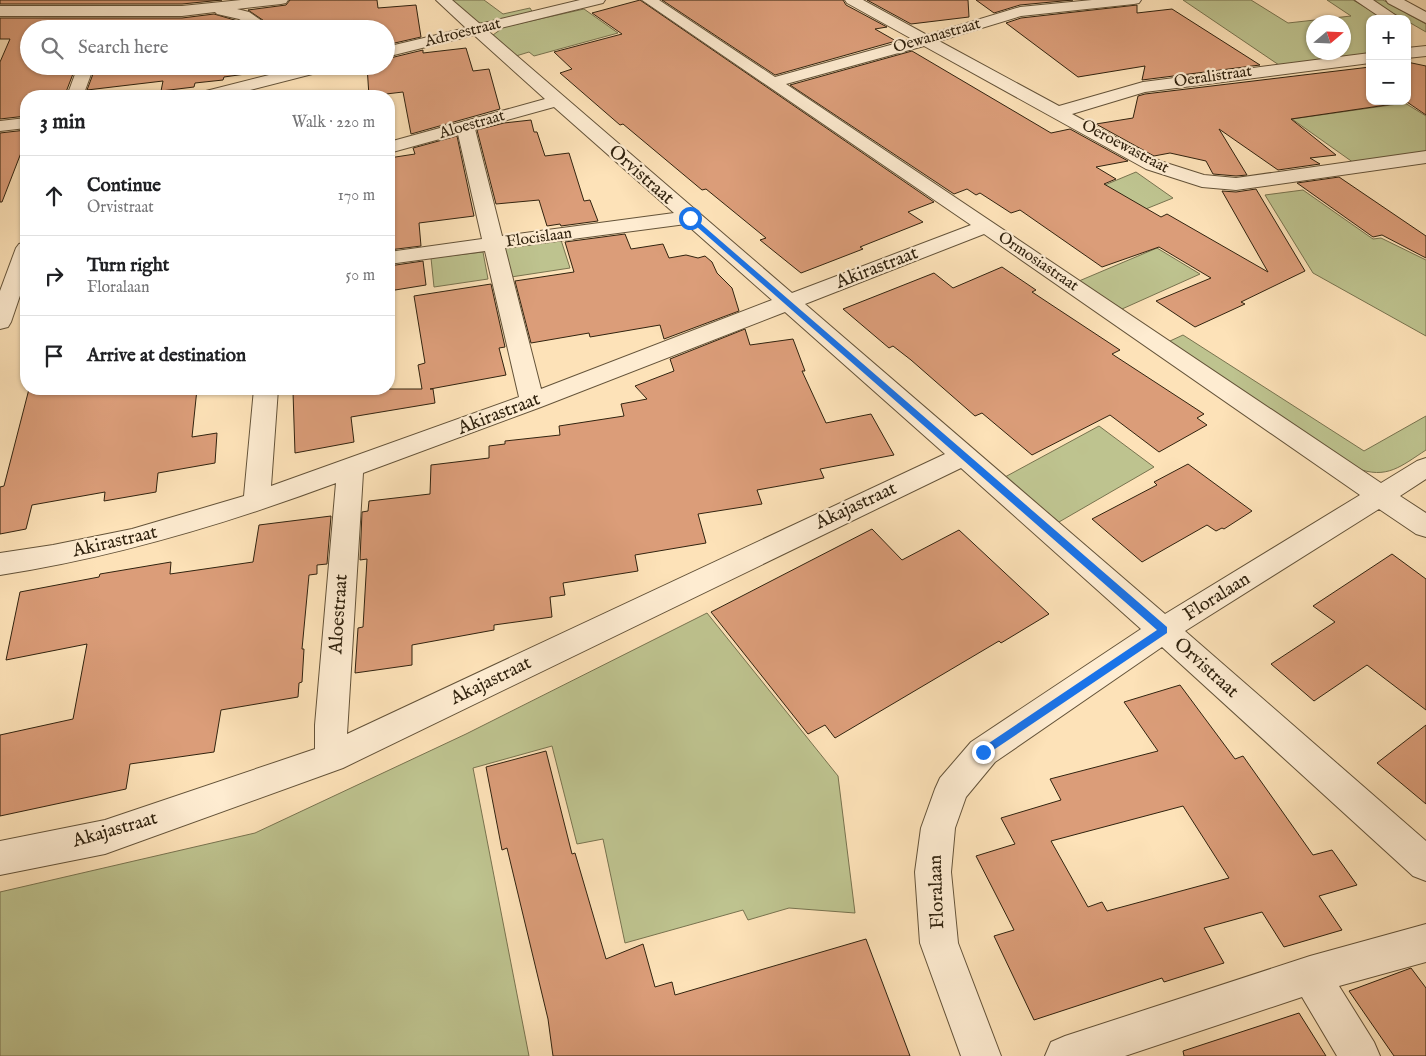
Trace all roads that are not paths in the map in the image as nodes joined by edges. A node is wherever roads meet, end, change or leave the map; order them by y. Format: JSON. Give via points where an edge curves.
{"nodes":[{"id":1,"x":281,"y":0,"type":"edge"},
{"id":2,"x":443,"y":0,"type":"edge"},
{"id":3,"x":598,"y":0,"type":"edge"},
{"id":4,"x":649,"y":0,"type":"edge"},
{"id":5,"x":852,"y":0,"type":"edge"},
{"id":6,"x":1006,"y":0,"type":"edge"},
{"id":7,"x":1134,"y":0,"type":"edge"},
{"id":8,"x":1362,"y":0,"type":"edge"},
{"id":9,"x":1393,"y":0,"type":"edge"},
{"id":10,"x":183,"y":5,"type":"edge"},
{"id":11,"x":208,"y":8,"type":"junction"},
{"id":12,"x":0,"y":11,"type":"edge"},
{"id":13,"x":107,"y":12,"type":"junction"},
{"id":14,"x":1020,"y":12,"type":"junction"},
{"id":15,"x":1387,"y":15,"type":"edge"},
{"id":16,"x":1426,"y":18,"type":"edge"},
{"id":17,"x":104,"y":20,"type":"edge"},
{"id":18,"x":252,"y":20,"type":"edge"},
{"id":19,"x":477,"y":30,"type":"junction"},
{"id":20,"x":924,"y":41,"type":"junction"},
{"id":21,"x":395,"y":50,"type":"edge"},
{"id":22,"x":1426,"y":51,"type":"edge"},
{"id":23,"x":1411,"y":53,"type":"edge"},
{"id":24,"x":1366,"y":58,"type":"edge"},
{"id":25,"x":83,"y":75,"type":"edge"},
{"id":26,"x":288,"y":75,"type":"edge"},
{"id":27,"x":772,"y":83,"type":"junction"},
{"id":28,"x":266,"y":89,"type":"edge"},
{"id":29,"x":77,"y":90,"type":"edge"},
{"id":30,"x":556,"y":101,"type":"junction"},
{"id":31,"x":1059,"y":112,"type":"junction"},
{"id":32,"x":20,"y":124,"type":"edge"},
{"id":33,"x":0,"y":126,"type":"edge"},
{"id":34,"x":465,"y":127,"type":"junction"},
{"id":35,"x":395,"y":146,"type":"edge"},
{"id":36,"x":1426,"y":158,"type":"edge"},
{"id":37,"x":690,"y":218,"type":"junction"},
{"id":38,"x":986,"y":226,"type":"junction"},
{"id":39,"x":494,"y":244,"type":"junction"},
{"id":40,"x":395,"y":257,"type":"edge"},
{"id":41,"x":20,"y":264,"type":"edge"},
{"id":42,"x":788,"y":302,"type":"junction"},
{"id":43,"x":20,"y":310,"type":"edge"},
{"id":44,"x":1,"y":315,"type":"edge"},
{"id":45,"x":266,"y":395,"type":"edge"},
{"id":46,"x":532,"y":401,"type":"junction"},
{"id":47,"x":963,"y":456,"type":"junction"},
{"id":48,"x":1426,"y":466,"type":"edge"},
{"id":49,"x":350,"y":470,"type":"junction"},
{"id":50,"x":1379,"y":495,"type":"junction"},
{"id":51,"x":257,"y":502,"type":"junction"},
{"id":52,"x":1426,"y":527,"type":"edge"},
{"id":53,"x":0,"y":564,"type":"edge"},
{"id":54,"x":1163,"y":630,"type":"junction"},
{"id":55,"x":331,"y":758,"type":"junction"},
{"id":56,"x":0,"y":858,"type":"edge"},
{"id":57,"x":1426,"y":864,"type":"edge"},
{"id":58,"x":1426,"y":943,"type":"edge"},
{"id":59,"x":1310,"y":976,"type":"junction"},
{"id":60,"x":981,"y":1056,"type":"edge"},
{"id":61,"x":1065,"y":1056,"type":"edge"},
{"id":62,"x":1360,"y":1056,"type":"edge"}],
"edges":[{"from":1,"to":11,"type":"street"},
{"from":2,"to":19,"type":"street","name":"Orvistraat"},
{"from":3,"to":19,"type":"street","name":"Adroestraat"},
{"from":4,"to":27,"type":"street","name":"Ormosiastraat"},
{"from":5,"to":20,"type":"street","name":"Oeroewastraat"},
{"from":6,"to":14,"type":"street"},
{"from":7,"to":14,"type":"street","name":"Oewanastraat"},
{"from":8,"to":15,"type":"street"},
{"from":9,"to":16,"type":"street"},
{"from":10,"to":11,"type":"street"},
{"from":10,"to":13,"type":"street"},
{"from":11,"to":18,"type":"street","via":[[244,15]]},
{"from":12,"to":13,"type":"street"},
{"from":13,"to":17,"type":"street"},
{"from":14,"to":20,"type":"street","name":"Oewanastraat"},
{"from":19,"to":21,"type":"street","name":"Adroestraat"},
{"from":19,"to":30,"type":"street","name":"Orvistraat"},
{"from":20,"to":27,"type":"street","name":"Oewanastraat"},
{"from":20,"to":31,"type":"street","name":"Oeroewastraat"},
{"from":22,"to":23,"type":"street"},
{"from":24,"to":31,"type":"street","name":"Oeralistraat","via":[[1162,84]]},
{"from":25,"to":29,"type":"street"},
{"from":26,"to":28,"type":"street"},
{"from":27,"to":38,"type":"street","name":"Ormosiastraat"},
{"from":30,"to":34,"type":"street","name":"Aloestraat"},
{"from":30,"to":37,"type":"street","name":"Orvistraat"},
{"from":31,"to":36,"type":"street","name":"Oeroewastraat","via":[[1154,165],[1176,174],[1220,184]]},
{"from":32,"to":33,"type":"street"},
{"from":34,"to":35,"type":"street","name":"Aloestraat"},
{"from":34,"to":39,"type":"street"},
{"from":37,"to":39,"type":"street","name":"Flocislaan"},
{"from":37,"to":42,"type":"street","name":"Orvistraat"},
{"from":38,"to":42,"type":"street","name":"Akirastraat"},
{"from":38,"to":50,"type":"street","name":"Ormosiastraat"},
{"from":39,"to":40,"type":"street","name":"Flocislaan"},
{"from":39,"to":46,"type":"street"},
{"from":41,"to":44,"type":"street"},
{"from":42,"to":46,"type":"street","name":"Akirastraat"},
{"from":42,"to":47,"type":"street","name":"Orvistraat"},
{"from":43,"to":44,"type":"street"},
{"from":45,"to":51,"type":"street"},
{"from":46,"to":49,"type":"street","name":"Akirastraat"},
{"from":47,"to":54,"type":"street","name":"Orvistraat"},
{"from":47,"to":55,"type":"street","name":"Akajastraat"},
{"from":48,"to":50,"type":"street","name":"Floralaan"},
{"from":49,"to":51,"type":"street","name":"Akirastraat"},
{"from":49,"to":55,"type":"street","name":"Aloestraat"},
{"from":50,"to":52,"type":"street","name":"Ormosiastraat"},
{"from":50,"to":54,"type":"street","name":"Floralaan"},
{"from":51,"to":53,"type":"street","name":"Akirastraat","via":[[132,539]]},
{"from":54,"to":57,"type":"street","name":"Orvistraat"},
{"from":54,"to":60,"type":"street","name":"Floralaan","via":[[983,752],[952,789],[938,828],[933,872],[939,943]]},
{"from":55,"to":56,"type":"street","name":"Akajastraat","via":[[106,837]]},
{"from":58,"to":59,"type":"street"},
{"from":59,"to":61,"type":"street"},
{"from":59,"to":62,"type":"street"}]}
